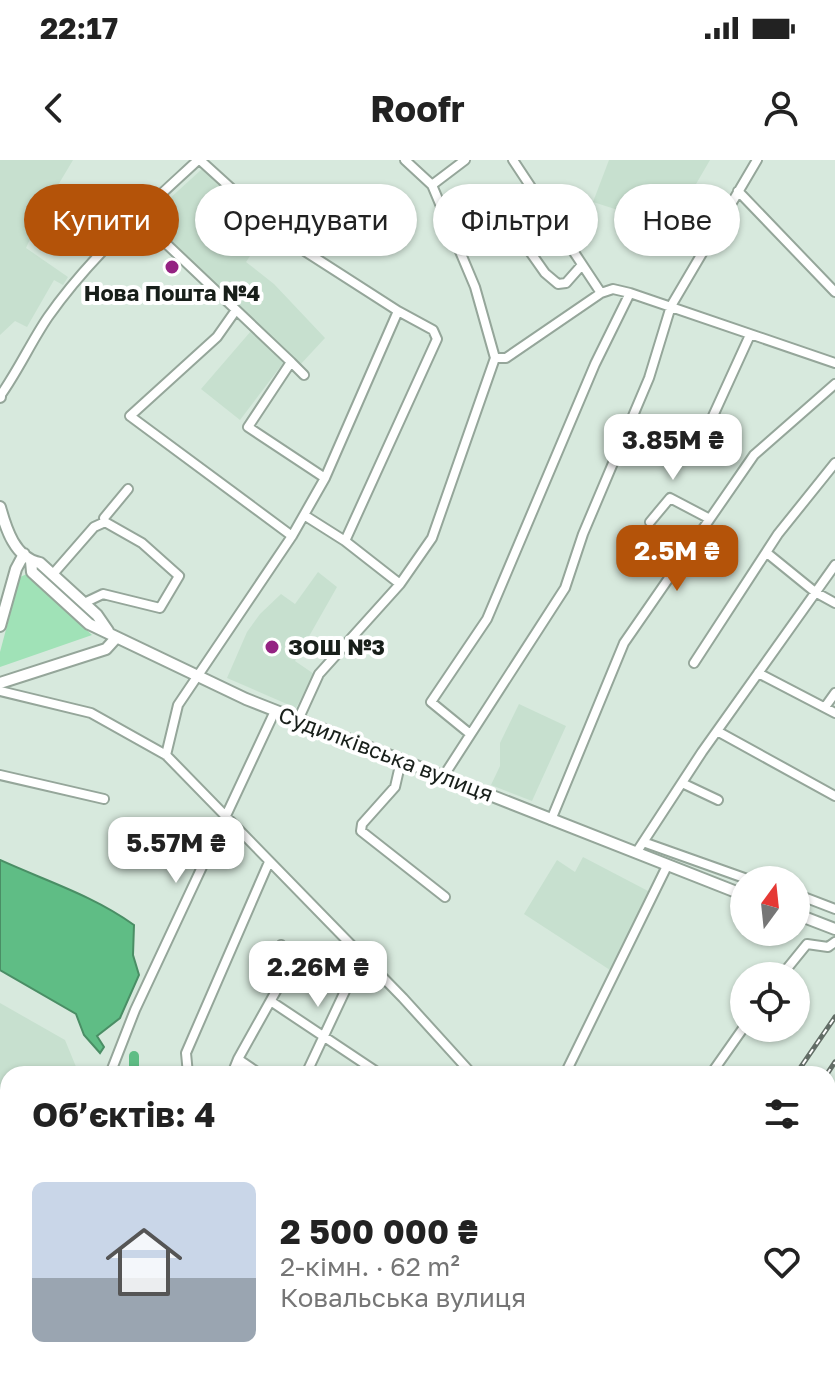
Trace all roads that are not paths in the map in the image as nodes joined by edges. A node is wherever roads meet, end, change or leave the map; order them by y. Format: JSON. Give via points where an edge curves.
{"nodes":[{"id":1,"x":199,"y":160,"type":"edge"},
{"id":2,"x":405,"y":160,"type":"edge"},
{"id":3,"x":465,"y":160,"type":"edge"},
{"id":4,"x":513,"y":160,"type":"edge"},
{"id":5,"x":757,"y":160,"type":"edge"},
{"id":6,"x":172,"y":184,"type":"edge"},
{"id":7,"x":432,"y":185,"type":"junction"},
{"id":8,"x":740,"y":188,"type":"edge"},
{"id":9,"x":740,"y":193,"type":"edge"},
{"id":10,"x":100,"y":256,"type":"edge"},
{"id":11,"x":179,"y":256,"type":"edge"},
{"id":12,"x":533,"y":256,"type":"edge"},
{"id":13,"x":700,"y":256,"type":"edge"},
{"id":14,"x":581,"y":266,"type":"junction"},
{"id":15,"x":835,"y":292,"type":"edge"},
{"id":16,"x":601,"y":293,"type":"junction"},
{"id":17,"x":630,"y":293,"type":"junction"},
{"id":18,"x":671,"y":306,"type":"junction"},
{"id":19,"x":236,"y":310,"type":"junction"},
{"id":20,"x":398,"y":311,"type":"junction"},
{"id":21,"x":750,"y":335,"type":"junction"},
{"id":22,"x":495,"y":358,"type":"junction"},
{"id":23,"x":291,"y":362,"type":"junction"},
{"id":24,"x":835,"y":363,"type":"edge"},
{"id":25,"x":304,"y":375,"type":"dead end"},
{"id":26,"x":835,"y":385,"type":"edge"},
{"id":27,"x":0,"y":397,"type":"edge"},
{"id":28,"x":713,"y":416,"type":"dead end"},
{"id":29,"x":835,"y":463,"type":"edge"},
{"id":30,"x":325,"y":478,"type":"junction"},
{"id":31,"x":128,"y":489,"type":"dead end"},
{"id":32,"x":0,"y":507,"type":"edge"},
{"id":33,"x":304,"y":515,"type":"junction"},
{"id":34,"x":708,"y":518,"type":"junction"},
{"id":35,"x":105,"y":522,"type":"junction"},
{"id":36,"x":650,"y":522,"type":"dead end"},
{"id":37,"x":292,"y":536,"type":"junction"},
{"id":38,"x":345,"y":541,"type":"junction"},
{"id":39,"x":767,"y":553,"type":"junction"},
{"id":40,"x":28,"y":558,"type":"junction"},
{"id":41,"x":835,"y":565,"type":"edge"},
{"id":42,"x":53,"y":574,"type":"junction"},
{"id":43,"x":400,"y":584,"type":"junction"},
{"id":44,"x":815,"y":592,"type":"junction"},
{"id":45,"x":84,"y":603,"type":"junction"},
{"id":46,"x":835,"y":603,"type":"edge"},
{"id":47,"x":0,"y":626,"type":"edge"},
{"id":48,"x":112,"y":635,"type":"junction"},
{"id":49,"x":694,"y":663,"type":"dead end"},
{"id":50,"x":758,"y":673,"type":"junction"},
{"id":51,"x":197,"y":676,"type":"junction"},
{"id":52,"x":0,"y":683,"type":"edge"},
{"id":53,"x":0,"y":691,"type":"edge"},
{"id":54,"x":835,"y":693,"type":"edge"},
{"id":55,"x":825,"y":707,"type":"junction"},
{"id":56,"x":275,"y":711,"type":"junction"},
{"id":57,"x":835,"y":713,"type":"edge"},
{"id":58,"x":298,"y":720,"type":"junction"},
{"id":59,"x":717,"y":731,"type":"junction"},
{"id":60,"x":469,"y":733,"type":"junction"},
{"id":61,"x":166,"y":755,"type":"junction"},
{"id":62,"x":401,"y":761,"type":"junction"},
{"id":63,"x":0,"y":775,"type":"edge"},
{"id":64,"x":443,"y":777,"type":"junction"},
{"id":65,"x":682,"y":783,"type":"junction"},
{"id":66,"x":835,"y":796,"type":"edge"},
{"id":67,"x":104,"y":799,"type":"dead end"},
{"id":68,"x":718,"y":800,"type":"dead end"},
{"id":69,"x":226,"y":816,"type":"junction"},
{"id":70,"x":551,"y":820,"type":"junction"},
{"id":71,"x":643,"y":842,"type":"junction"},
{"id":72,"x":636,"y":853,"type":"junction"},
{"id":73,"x":269,"y":862,"type":"junction"},
{"id":74,"x":667,"y":866,"type":"junction"},
{"id":75,"x":730,"y":873,"type":"edge"},
{"id":76,"x":730,"y":890,"type":"edge"},
{"id":77,"x":445,"y":897,"type":"dead end"},
{"id":78,"x":810,"y":899,"type":"edge"},
{"id":79,"x":835,"y":909,"type":"edge"},
{"id":80,"x":810,"y":920,"type":"edge"},
{"id":81,"x":835,"y":929,"type":"edge"},
{"id":82,"x":835,"y":942,"type":"edge"},
{"id":83,"x":281,"y":945,"type":"dead end"},
{"id":84,"x":361,"y":957,"type":"junction"},
{"id":85,"x":792,"y":962,"type":"edge"},
{"id":86,"x":272,"y":1002,"type":"junction"},
{"id":87,"x":323,"y":1036,"type":"junction"},
{"id":88,"x":733,"y":1042,"type":"edge"},
{"id":89,"x":238,"y":1059,"type":"junction"},
{"id":90,"x":113,"y":1066,"type":"edge"},
{"id":91,"x":187,"y":1066,"type":"edge"},
{"id":92,"x":235,"y":1066,"type":"edge"},
{"id":93,"x":248,"y":1066,"type":"edge"},
{"id":94,"x":310,"y":1066,"type":"edge"},
{"id":95,"x":368,"y":1066,"type":"edge"},
{"id":96,"x":464,"y":1066,"type":"edge"},
{"id":97,"x":569,"y":1066,"type":"edge"},
{"id":98,"x":717,"y":1066,"type":"edge"}],
"edges":[{"from":1,"to":6,"type":"street"},
{"from":1,"to":20,"type":"street","via":[[289,241]]},
{"from":2,"to":7,"type":"street"},
{"from":3,"to":7,"type":"street"},
{"from":4,"to":14,"type":"street"},
{"from":5,"to":8,"type":"street"},
{"from":7,"to":22,"type":"street","via":[[475,287]]},
{"from":9,"to":15,"type":"street"},
{"from":10,"to":27,"type":"street","via":[[64,295]]},
{"from":11,"to":19,"type":"street"},
{"from":12,"to":14,"type":"street","via":[[558,284]]},
{"from":13,"to":18,"type":"street"},
{"from":14,"to":16,"type":"street"},
{"from":16,"to":17,"type":"street"},
{"from":16,"to":22,"type":"street","via":[[506,358]]},
{"from":17,"to":18,"type":"street"},
{"from":17,"to":60,"type":"street","via":[[487,619],[431,702]]},
{"from":18,"to":21,"type":"street"},
{"from":18,"to":60,"type":"street","via":[[649,378],[565,588]]},
{"from":19,"to":23,"type":"street"},
{"from":19,"to":37,"type":"street","via":[[217,337],[130,416]]},
{"from":20,"to":30,"type":"street"},
{"from":20,"to":38,"type":"street","via":[[435,332],[437,339]]},
{"from":21,"to":24,"type":"street"},
{"from":21,"to":28,"type":"street"},
{"from":22,"to":43,"type":"street","via":[[442,517]]},
{"from":23,"to":25,"type":"street"},
{"from":23,"to":30,"type":"street","via":[[248,427]]},
{"from":26,"to":34,"type":"street","via":[[754,455]]},
{"from":29,"to":39,"type":"street"},
{"from":30,"to":33,"type":"street"},
{"from":31,"to":35,"type":"street"},
{"from":32,"to":40,"type":"main road","via":[[9,539]]},
{"from":33,"to":37,"type":"street"},
{"from":33,"to":38,"type":"street"},
{"from":34,"to":36,"type":"street","via":[[670,498]]},
{"from":34,"to":70,"type":"street","via":[[624,643]]},
{"from":35,"to":42,"type":"street","via":[[94,527]]},
{"from":35,"to":45,"type":"street","via":[[142,543],[179,576],[160,608],[98,594]]},
{"from":37,"to":51,"type":"street"},
{"from":38,"to":43,"type":"street"},
{"from":39,"to":44,"type":"street"},
{"from":39,"to":49,"type":"street"},
{"from":40,"to":42,"type":"main road","name":"Судилківська вулиця"},
{"from":40,"to":47,"type":"main road","via":[[16,569]]},
{"from":40,"to":48,"type":"main road","name":"Судилківська вулиця","via":[[32,572],[89,624]]},
{"from":41,"to":44,"type":"street"},
{"from":42,"to":45,"type":"main road","name":"Судилківська вулиця"},
{"from":43,"to":58,"type":"street","via":[[319,674]]},
{"from":44,"to":46,"type":"street"},
{"from":44,"to":50,"type":"street"},
{"from":45,"to":48,"type":"main road","name":"Судилківська вулиця"},
{"from":48,"to":51,"type":"main road","name":"Судилківська вулиця"},
{"from":48,"to":52,"type":"main road","via":[[106,649]]},
{"from":50,"to":55,"type":"street"},
{"from":50,"to":59,"type":"street"},
{"from":51,"to":56,"type":"main road","name":"Судилківська вулиця"},
{"from":51,"to":61,"type":"street","via":[[178,705]]},
{"from":53,"to":61,"type":"street","via":[[91,713]]},
{"from":54,"to":55,"type":"street"},
{"from":55,"to":57,"type":"street"},
{"from":56,"to":58,"type":"main road","name":"Судилківська вулиця"},
{"from":56,"to":69,"type":"street"},
{"from":58,"to":62,"type":"main road","name":"Судилківська вулиця"},
{"from":59,"to":65,"type":"street"},
{"from":59,"to":66,"type":"street"},
{"from":60,"to":64,"type":"street"},
{"from":61,"to":69,"type":"street"},
{"from":62,"to":64,"type":"main road","name":"Судилківська вулиця"},
{"from":62,"to":77,"type":"street","via":[[395,787],[361,831]]},
{"from":63,"to":67,"type":"street"},
{"from":64,"to":70,"type":"main road","name":"Судилківська вулиця"},
{"from":65,"to":68,"type":"street"},
{"from":65,"to":71,"type":"street"},
{"from":69,"to":73,"type":"street"},
{"from":69,"to":90,"type":"street"},
{"from":70,"to":72,"type":"main road","name":"Судилківська вулиця"},
{"from":71,"to":72,"type":"street"},
{"from":71,"to":75,"type":"street"},
{"from":72,"to":74,"type":"main road","name":"Судилківська вулиця"},
{"from":73,"to":84,"type":"street"},
{"from":73,"to":91,"type":"street","via":[[186,1053]]},
{"from":74,"to":76,"type":"main road","name":"Судилківська вулиця"},
{"from":74,"to":97,"type":"street"},
{"from":78,"to":79,"type":"street"},
{"from":80,"to":81,"type":"main road"},
{"from":82,"to":85,"type":"street","via":[[828,947],[807,944]]},
{"from":83,"to":86,"type":"street","via":[[291,963]]},
{"from":84,"to":87,"type":"street"},
{"from":84,"to":96,"type":"street"},
{"from":86,"to":87,"type":"street"},
{"from":86,"to":89,"type":"street"},
{"from":87,"to":94,"type":"street"},
{"from":87,"to":95,"type":"street"},
{"from":88,"to":98,"type":"street"},
{"from":89,"to":92,"type":"street"},
{"from":89,"to":93,"type":"street"}]}
